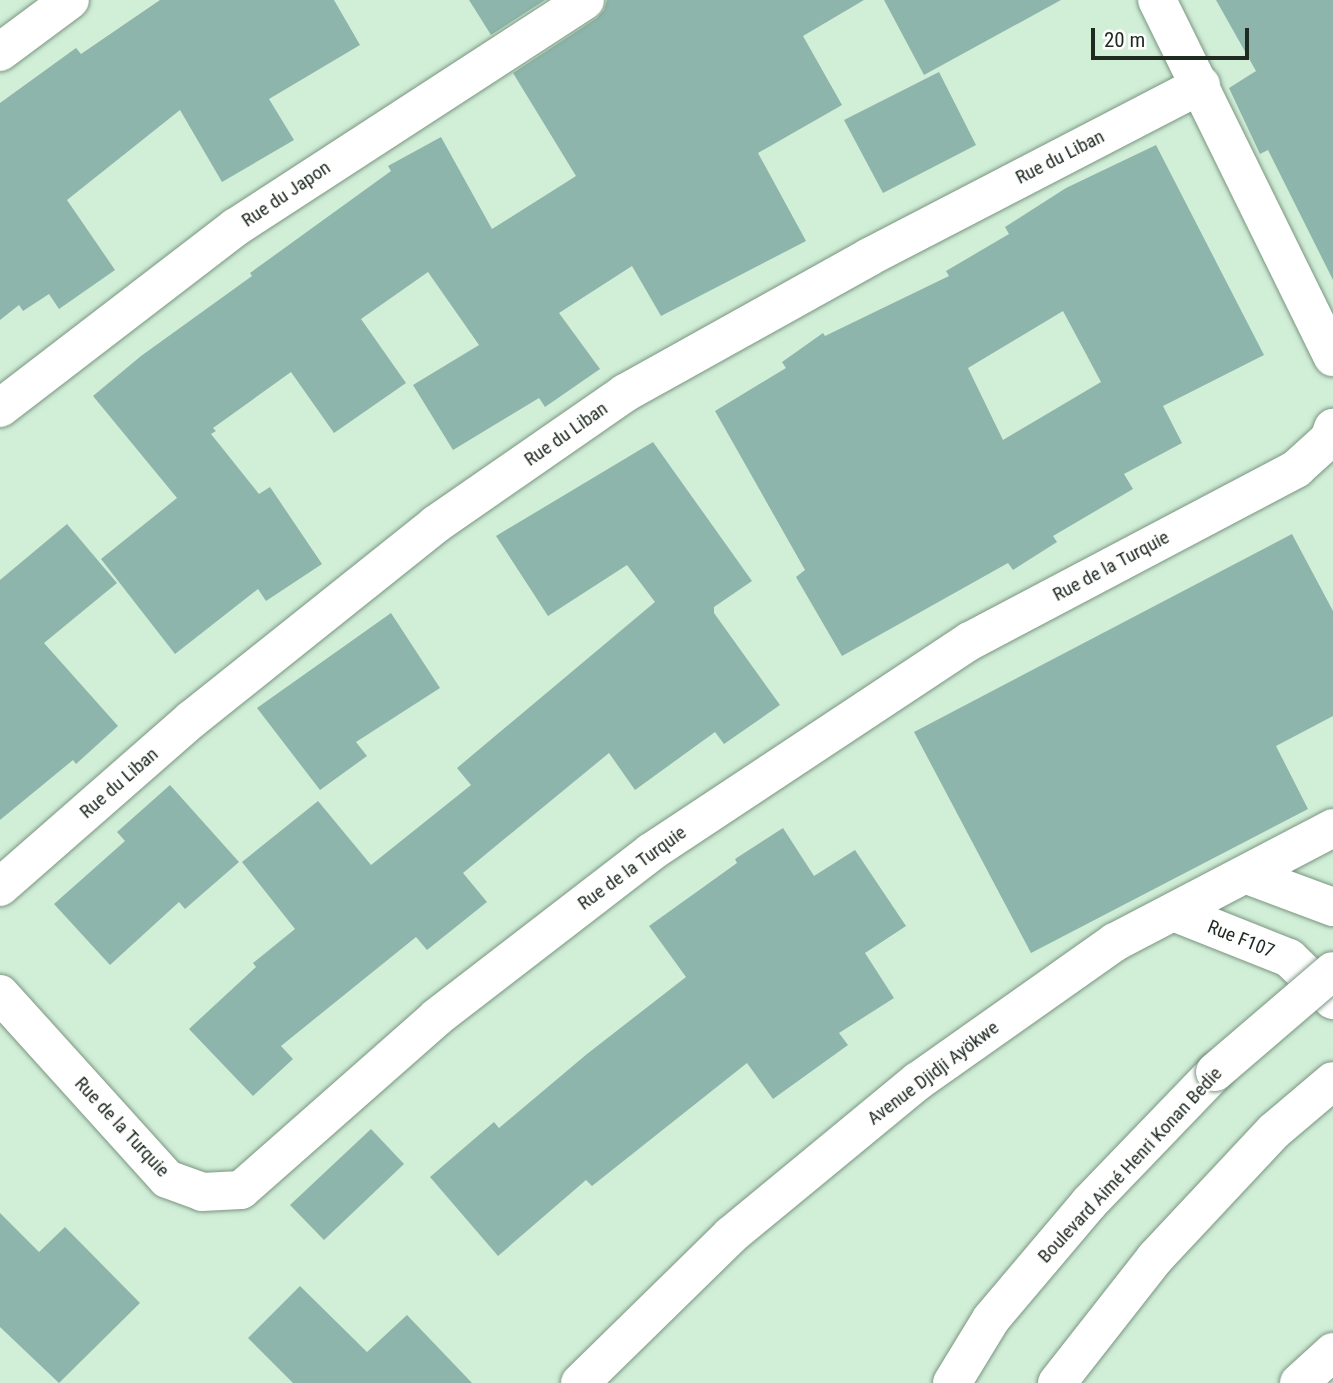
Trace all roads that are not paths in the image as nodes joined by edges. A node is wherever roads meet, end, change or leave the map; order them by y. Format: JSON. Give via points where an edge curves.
{"nodes":[{"id":1,"x":70,"y":0,"type":"edge"},
{"id":2,"x":585,"y":0,"type":"edge"},
{"id":3,"x":1157,"y":0,"type":"edge"},
{"id":4,"x":0,"y":52,"type":"edge"},
{"id":5,"x":1201,"y":85,"type":"junction"},
{"id":6,"x":1333,"y":357,"type":"edge"},
{"id":7,"x":0,"y":408,"type":"edge"},
{"id":8,"x":1333,"y":428,"type":"edge"},
{"id":9,"x":1333,"y":828,"type":"edge"},
{"id":10,"x":1247,"y":875,"type":"junction"},
{"id":11,"x":0,"y":887,"type":"edge"},
{"id":12,"x":1333,"y":907,"type":"edge"},
{"id":13,"x":1176,"y":913,"type":"junction"},
{"id":14,"x":1333,"y":971,"type":"edge"},
{"id":15,"x":0,"y":994,"type":"edge"},
{"id":16,"x":1333,"y":1000,"type":"edge"},
{"id":17,"x":1333,"y":1081,"type":"edge"},
{"id":18,"x":1333,"y":1352,"type":"edge"},
{"id":19,"x":580,"y":1383,"type":"edge"},
{"id":20,"x":952,"y":1383,"type":"edge"},
{"id":21,"x":1057,"y":1383,"type":"edge"},
{"id":22,"x":1299,"y":1383,"type":"edge"}],
"edges":[{"from":1,"to":4,"type":"main road"},
{"from":2,"to":7,"type":"main road","name":"Rue du Japon","via":[[236,227]]},
{"from":3,"to":5,"type":"main road"},
{"from":5,"to":6,"type":"main road"},
{"from":5,"to":11,"type":"main road","name":"Rue du Liban","via":[[869,257],[625,393],[436,524],[192,719]]},
{"from":8,"to":15,"type":"main road","name":"Rue de la Turquie","via":[[1329,439],[1296,469],[970,641],[651,852],[437,1017],[241,1190],[202,1192],[167,1179]]},
{"from":9,"to":10,"type":"main road","name":"Avenue Djidji Ayökwe"},
{"from":10,"to":12,"type":"main road"},
{"from":10,"to":13,"type":"main road","name":"Avenue Djidji Ayökwe"},
{"from":13,"to":16,"type":"main road","name":"Rue F107","via":[[1289,958]]},
{"from":13,"to":19,"type":"main road","name":"Avenue Djidji Ayökwe","via":[[1115,942],[918,1081],[731,1236]]},
{"from":14,"to":20,"type":"main road","name":"Boulevard Aimé Henri Konan Bedie","bridge":true,"via":[[1215,1072],[1089,1203],[991,1319]]},
{"from":17,"to":21,"type":"main road","via":[[1274,1131],[1155,1258]]},
{"from":18,"to":22,"type":"main road"}]}
